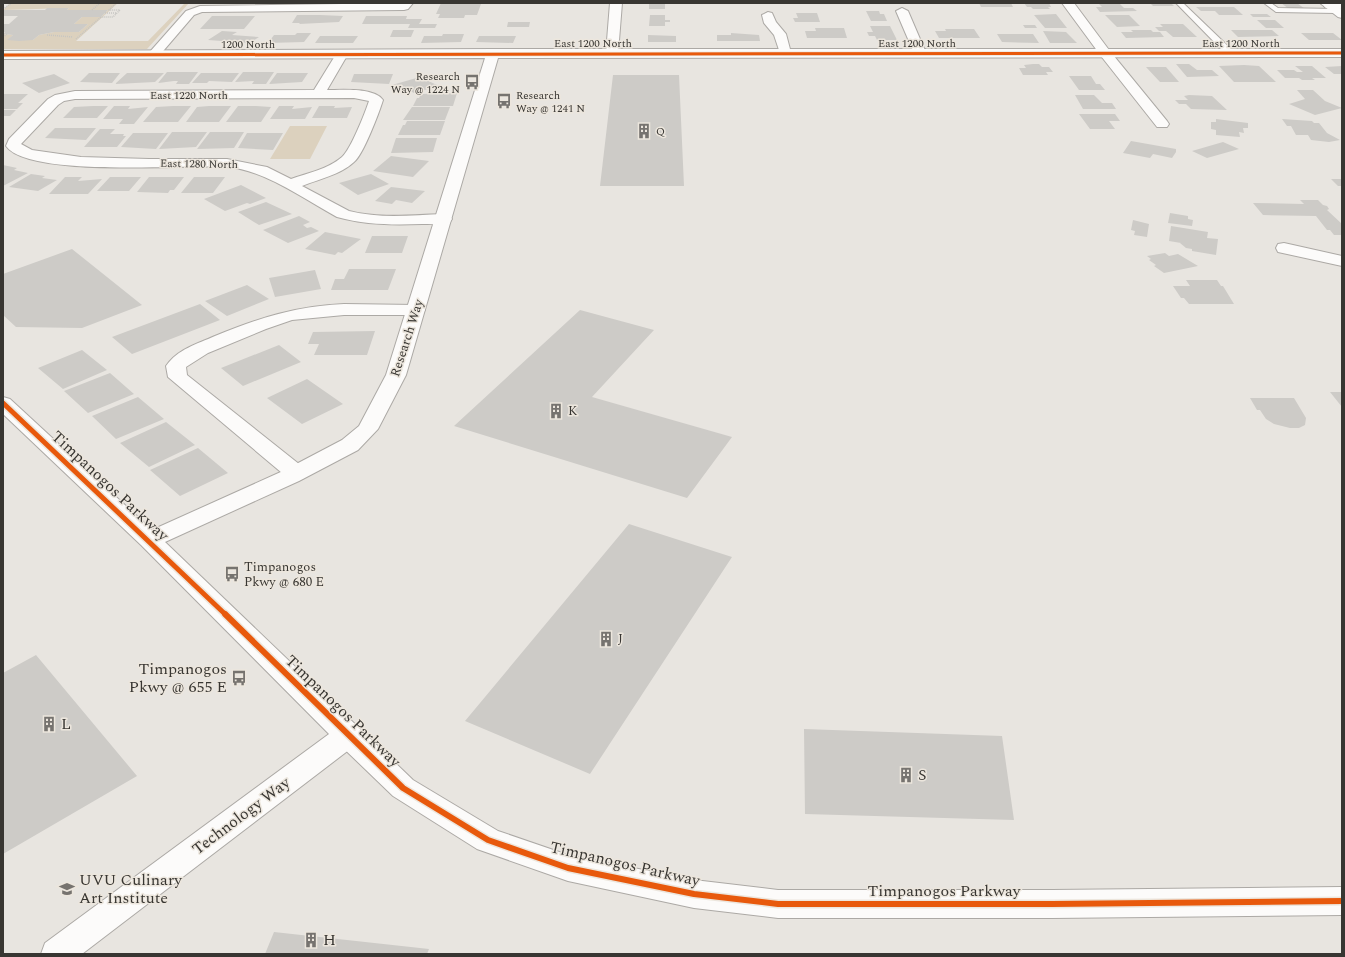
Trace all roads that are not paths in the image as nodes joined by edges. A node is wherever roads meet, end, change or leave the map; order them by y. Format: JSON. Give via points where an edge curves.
{"nodes":[{"id":1,"x":616,"y":3,"type":"edge"},
{"id":2,"x":1068,"y":3,"type":"edge"},
{"id":3,"x":1179,"y":3,"type":"edge"},
{"id":4,"x":1267,"y":3,"type":"edge"},
{"id":5,"x":406,"y":5,"type":"edge"},
{"id":6,"x":1335,"y":8,"type":"edge"},
{"id":7,"x":902,"y":11,"type":"dead end"},
{"id":8,"x":768,"y":16,"type":"dead end"},
{"id":9,"x":612,"y":53,"type":"junction"},
{"id":10,"x":785,"y":53,"type":"junction"},
{"id":11,"x":920,"y":53,"type":"junction"},
{"id":12,"x":1105,"y":53,"type":"junction"},
{"id":13,"x":1230,"y":53,"type":"junction"},
{"id":14,"x":1342,"y":53,"type":"edge"},
{"id":15,"x":154,"y":54,"type":"junction"},
{"id":16,"x":342,"y":54,"type":"junction"},
{"id":17,"x":493,"y":54,"type":"junction"},
{"id":18,"x":3,"y":55,"type":"edge"},
{"id":19,"x":318,"y":94,"type":"junction"},
{"id":20,"x":1162,"y":124,"type":"dead end"},
{"id":21,"x":16,"y":148,"type":"joint"},
{"id":22,"x":290,"y":185,"type":"junction"},
{"id":23,"x":444,"y":219,"type":"junction"},
{"id":24,"x":1284,"y":248,"type":"dead end"},
{"id":25,"x":1342,"y":261,"type":"edge"},
{"id":26,"x":416,"y":310,"type":"junction"},
{"id":27,"x":3,"y":403,"type":"edge"},
{"id":28,"x":296,"y":473,"type":"junction"},
{"id":29,"x":149,"y":540,"type":"junction"},
{"id":30,"x":348,"y":735,"type":"junction"},
{"id":31,"x":1342,"y":901,"type":"edge"},
{"id":32,"x":57,"y":954,"type":"edge"}],
"edges":[{"from":1,"to":9,"type":"street"},
{"from":2,"to":12,"type":"street"},
{"from":3,"to":13,"type":"lane"},
{"from":4,"to":6,"type":"lane","via":[[1276,10]]},
{"from":5,"to":15,"type":"street","via":[[200,9],[190,14]]},
{"from":7,"to":11,"type":"street"},
{"from":8,"to":10,"type":"street","via":[[770,23],[780,34]]},
{"from":9,"to":10,"type":"street","name":"East 1200 North"},
{"from":9,"to":17,"type":"street","name":"East 1200 North"},
{"from":10,"to":11,"type":"street","name":"East 1200 North"},
{"from":11,"to":12,"type":"street","name":"East 1200 North"},
{"from":12,"to":13,"type":"street","name":"East 1200 North"},
{"from":12,"to":20,"type":"street"},
{"from":13,"to":14,"type":"street","name":"East 1200 North"},
{"from":15,"to":16,"type":"street","name":"1200 North"},
{"from":15,"to":18,"type":"street","name":"1200 North"},
{"from":16,"to":17,"type":"street","name":"1200 North"},
{"from":16,"to":19,"type":"street"},
{"from":17,"to":23,"type":"street","name":"Research Way"},
{"from":19,"to":21,"type":"street","name":"East 1220 North","via":[[82,95],[60,98],[16,138],[13,146]]},
{"from":19,"to":22,"type":"street","name":"East 1220 North","via":[[365,95],[372,97],[376,103],[349,159],[331,170]]},
{"from":21,"to":22,"type":"street","name":"East 1280 North","via":[[29,154],[73,162],[239,164],[262,170]]},
{"from":22,"to":23,"type":"street","name":"East 1280 North","via":[[352,217]]},
{"from":23,"to":26,"type":"street","name":"Research Way"},
{"from":24,"to":25,"type":"street"},
{"from":26,"to":28,"type":"street","name":"Research Way","via":[[396,375],[368,429],[350,445]]},
{"from":26,"to":28,"type":"street","via":[[336,310],[302,313],[259,326],[196,351],[176,366],[178,377]]},
{"from":27,"to":29,"type":"street","name":"Timpanogos Parkway"},
{"from":28,"to":29,"type":"street","name":"Research Way"},
{"from":29,"to":30,"type":"street","name":"Timpanogos Parkway"},
{"from":30,"to":31,"type":"street","name":"Timpanogos Parkway","via":[[403,788],[488,840],[568,868],[694,894],[778,904]]},
{"from":30,"to":32,"type":"street","name":"Technology Way"}]}
